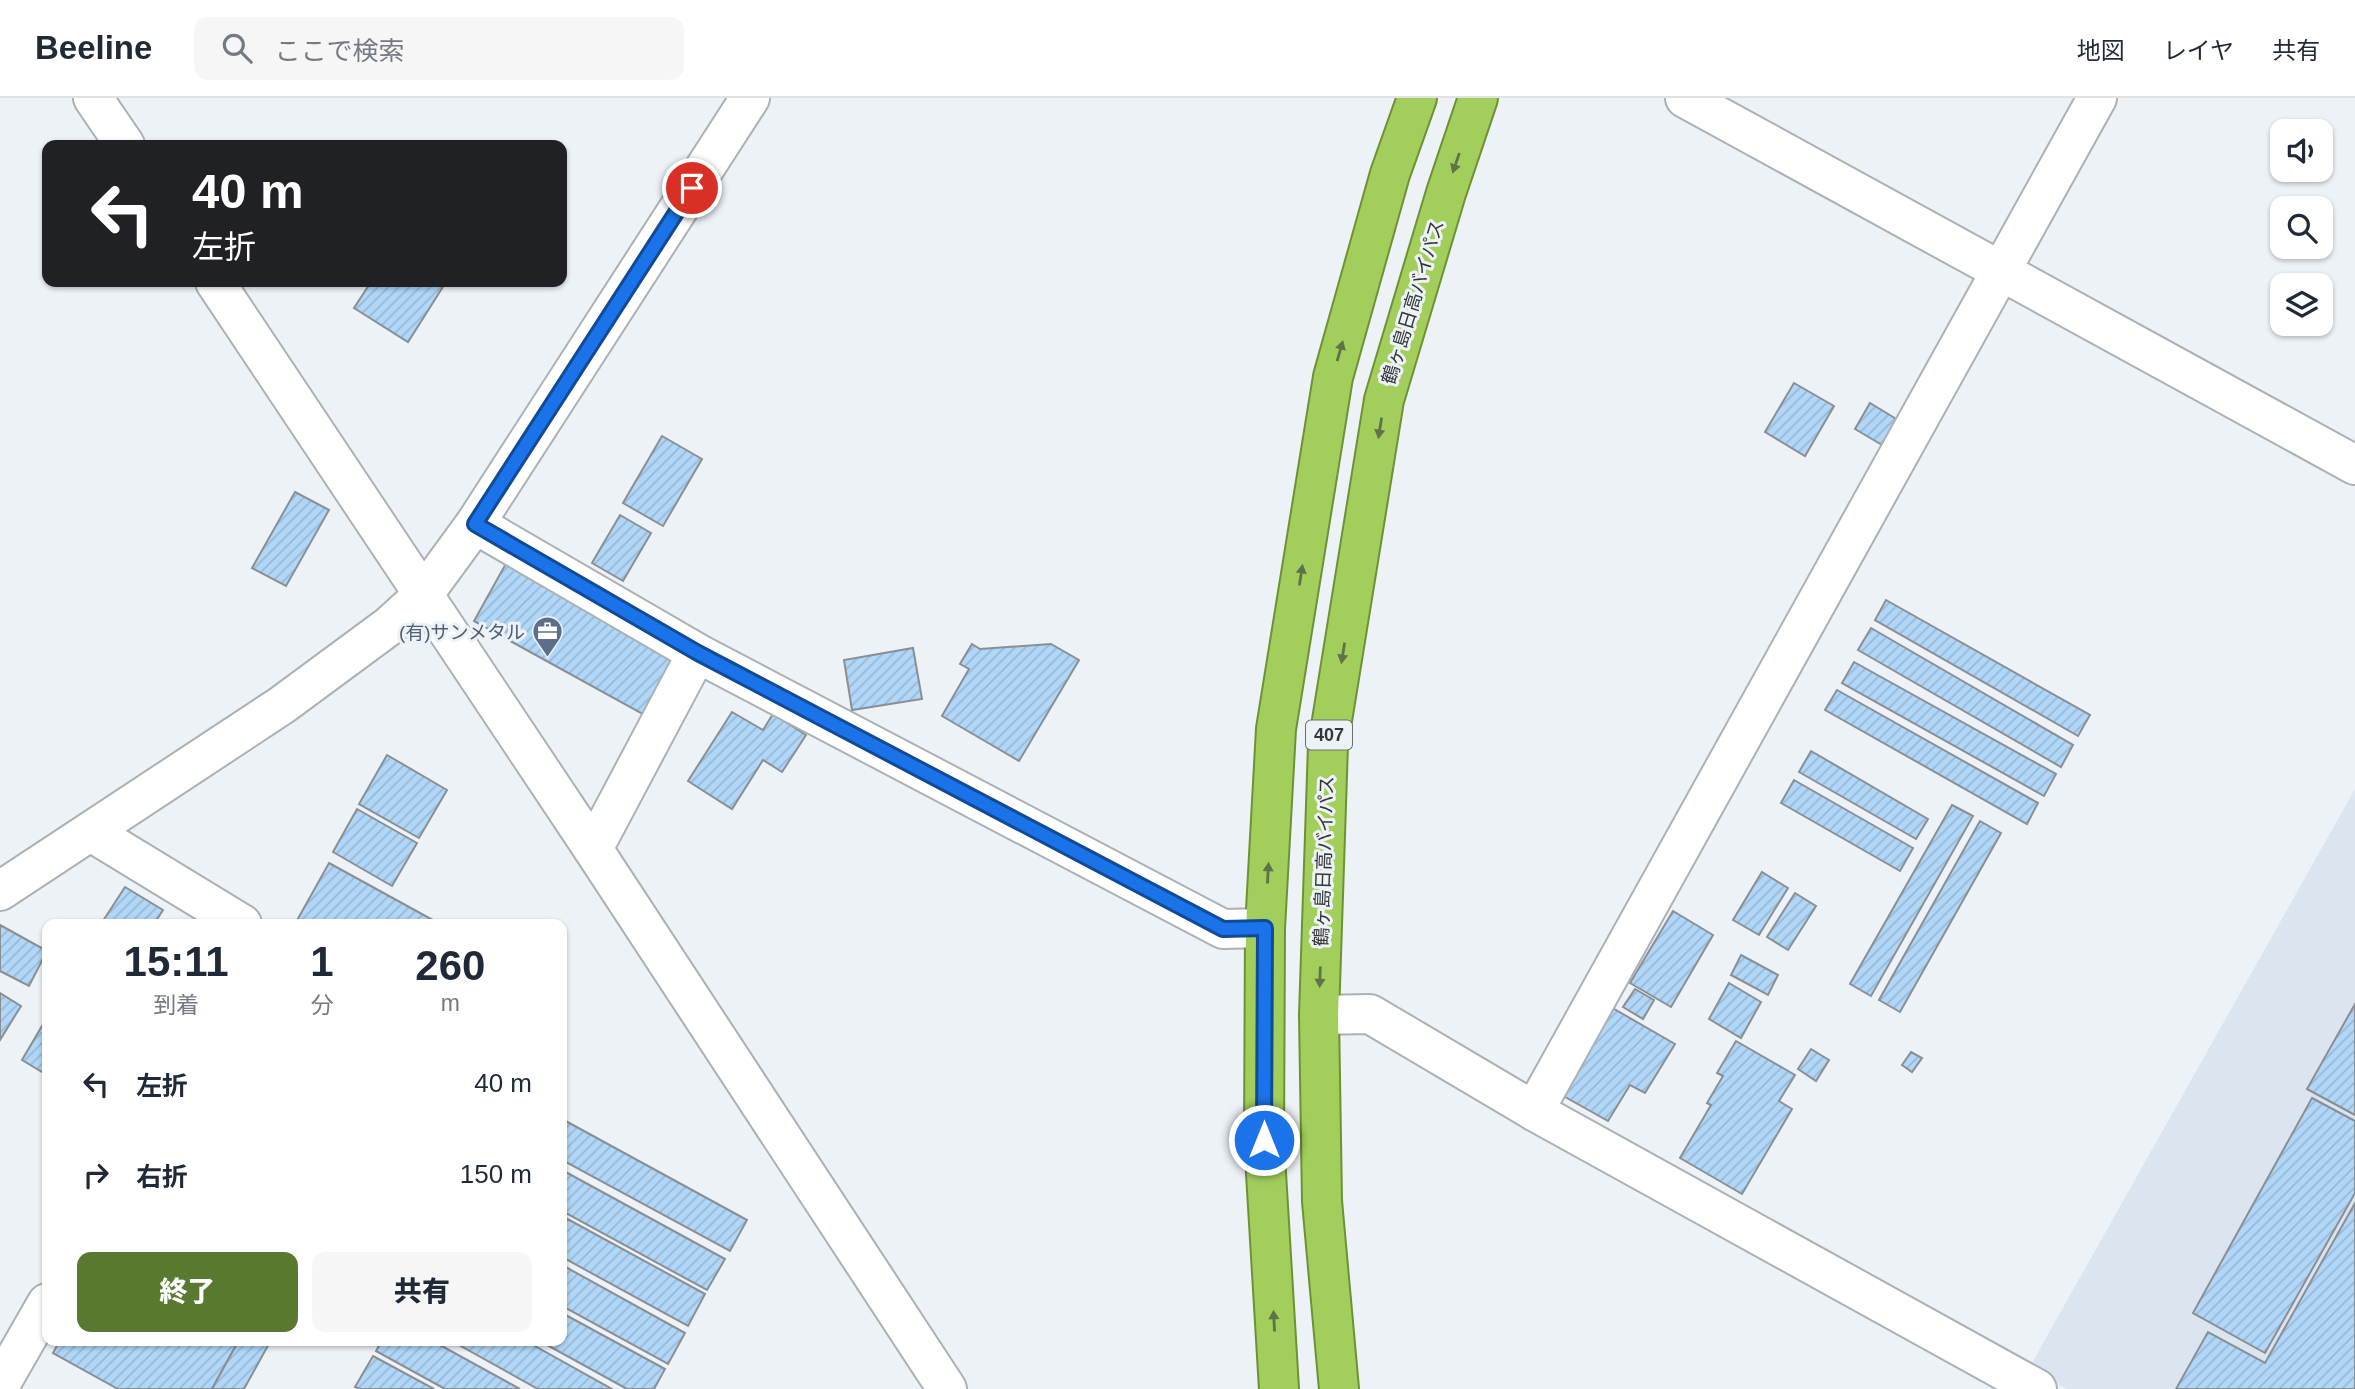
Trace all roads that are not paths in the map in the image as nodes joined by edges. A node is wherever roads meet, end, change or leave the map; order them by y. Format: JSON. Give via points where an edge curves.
{"nodes":[{"id":1,"x":93,"y":98,"type":"edge"},
{"id":2,"x":750,"y":98,"type":"edge"},
{"id":3,"x":1416,"y":98,"type":"edge"},
{"id":4,"x":1478,"y":98,"type":"edge"},
{"id":5,"x":1685,"y":98,"type":"edge"},
{"id":6,"x":2097,"y":98,"type":"edge"},
{"id":7,"x":122,"y":140,"type":"edge"},
{"id":8,"x":2001,"y":271,"type":"junction"},
{"id":9,"x":218,"y":287,"type":"edge"},
{"id":10,"x":2355,"y":465,"type":"edge"},
{"id":11,"x":475,"y":524,"type":"junction"},
{"id":12,"x":424,"y":594,"type":"junction"},
{"id":13,"x":698,"y":653,"type":"junction"},
{"id":14,"x":91,"y":832,"type":"junction"},
{"id":15,"x":593,"y":849,"type":"junction"},
{"id":16,"x":0,"y":891,"type":"edge"},
{"id":17,"x":234,"y":919,"type":"edge"},
{"id":18,"x":1265,"y":928,"type":"junction"},
{"id":19,"x":1319,"y":1015,"type":"junction"},
{"id":20,"x":1534,"y":1111,"type":"junction"},
{"id":21,"x":42,"y":1312,"type":"edge"},
{"id":22,"x":0,"y":1385,"type":"edge"},
{"id":23,"x":947,"y":1389,"type":"edge"},
{"id":24,"x":1279,"y":1389,"type":"edge"},
{"id":25,"x":1339,"y":1389,"type":"edge"},
{"id":26,"x":2037,"y":1389,"type":"edge"}],
"edges":[{"from":1,"to":7,"type":"street"},
{"from":2,"to":11,"type":"street"},
{"from":18,"to":3,"type":"highway","number":"407","one_way":true,"via":[[1276,729],[1333,377]]},
{"from":4,"to":19,"type":"highway","name":"鶴ヶ島日高バイパス","number":"407","one_way":true,"via":[[1384,400],[1328,744]]},
{"from":5,"to":8,"type":"street"},
{"from":6,"to":8,"type":"street"},
{"from":8,"to":10,"type":"street"},
{"from":8,"to":20,"type":"street"},
{"from":9,"to":12,"type":"street"},
{"from":11,"to":12,"type":"street"},
{"from":11,"to":13,"type":"street"},
{"from":12,"to":14,"type":"street","via":[[389,626],[282,705]]},
{"from":12,"to":15,"type":"street"},
{"from":13,"to":15,"type":"street"},
{"from":13,"to":18,"type":"street","via":[[1223,929]]},
{"from":14,"to":16,"type":"street"},
{"from":14,"to":17,"type":"street"},
{"from":15,"to":23,"type":"street"},
{"from":24,"to":18,"type":"highway","number":"407","one_way":true,"via":[[1264,1140]]},
{"from":19,"to":20,"type":"street","via":[[1370,1014]]},
{"from":19,"to":25,"type":"highway","name":"鶴ヶ島日高バイパス","number":"407","via":[[1322,1201]]},
{"from":20,"to":26,"type":"street"},
{"from":21,"to":22,"type":"street"}]}
